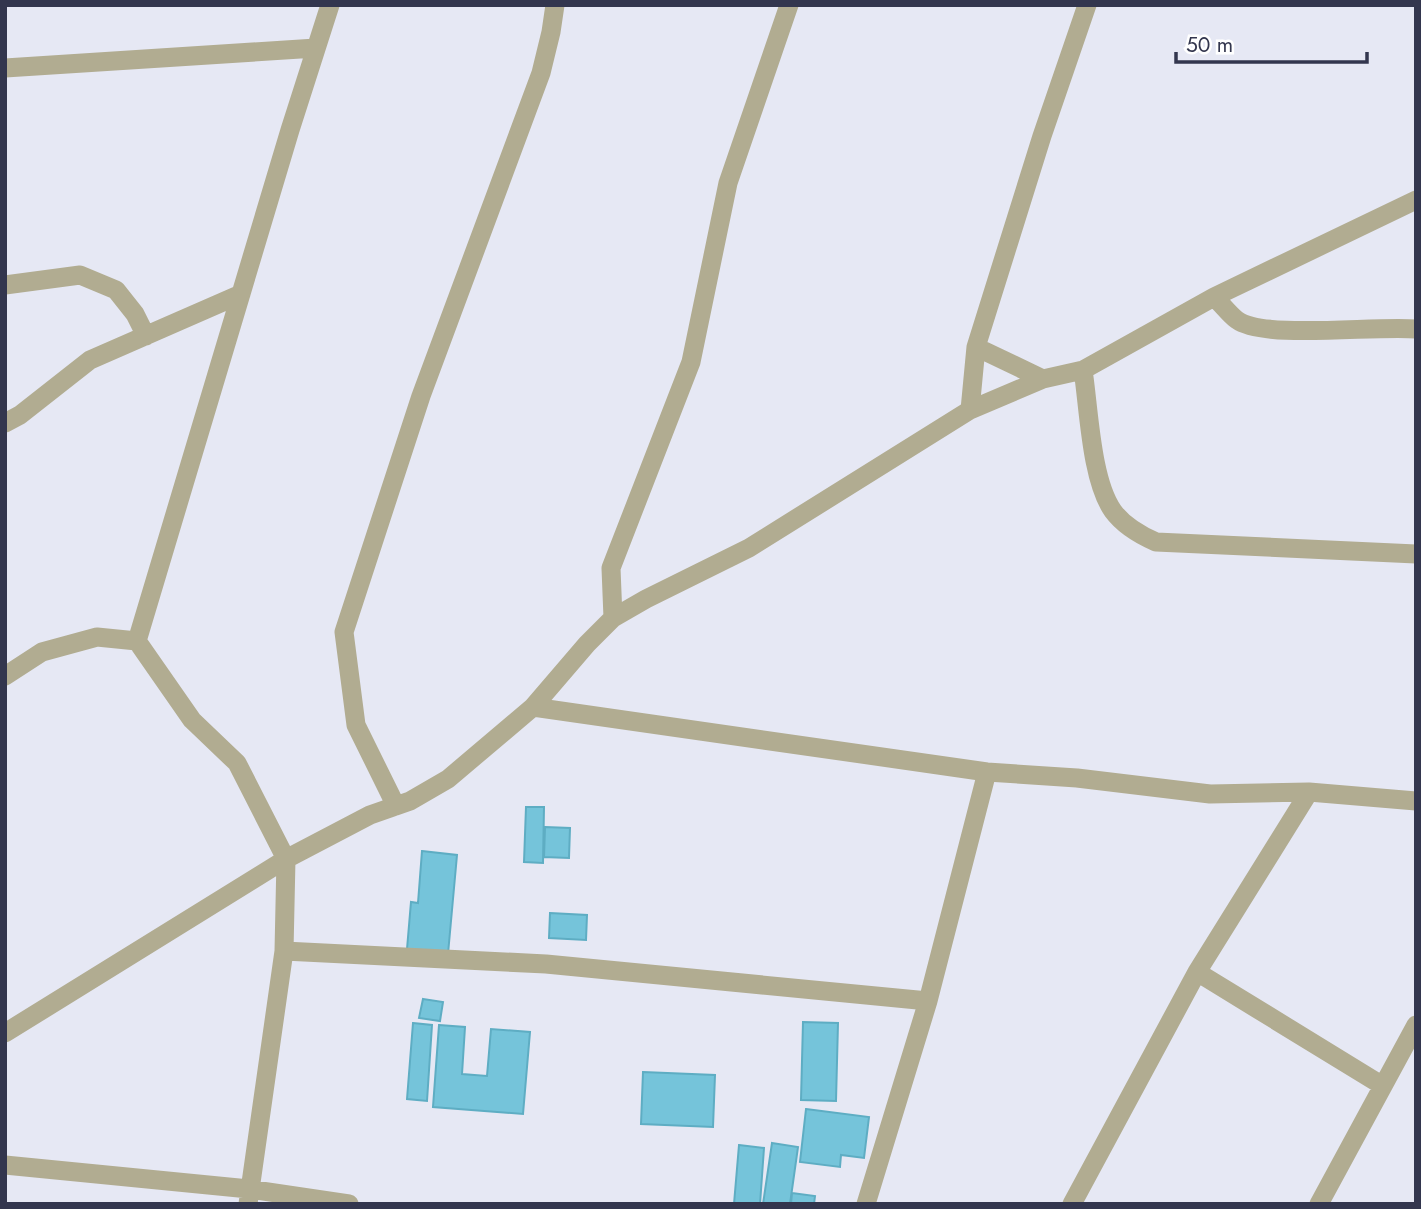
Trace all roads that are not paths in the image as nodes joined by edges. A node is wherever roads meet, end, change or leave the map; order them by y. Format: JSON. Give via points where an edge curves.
{"nodes":[{"id":1,"x":330,"y":5,"type":"edge"},
{"id":2,"x":555,"y":5,"type":"edge"},
{"id":3,"x":789,"y":5,"type":"edge"},
{"id":4,"x":1087,"y":5,"type":"edge"},
{"id":5,"x":316,"y":48,"type":"junction"},
{"id":6,"x":5,"y":68,"type":"edge"},
{"id":7,"x":1416,"y":200,"type":"edge"},
{"id":8,"x":5,"y":285,"type":"edge"},
{"id":9,"x":241,"y":294,"type":"junction"},
{"id":10,"x":1214,"y":297,"type":"junction"},
{"id":11,"x":1416,"y":329,"type":"edge"},
{"id":12,"x":146,"y":336,"type":"junction"},
{"id":13,"x":976,"y":347,"type":"junction"},
{"id":14,"x":1083,"y":370,"type":"junction"},
{"id":15,"x":1043,"y":379,"type":"junction"},
{"id":16,"x":970,"y":410,"type":"junction"},
{"id":17,"x":5,"y":423,"type":"edge"},
{"id":18,"x":1416,"y":554,"type":"edge"},
{"id":19,"x":613,"y":618,"type":"junction"},
{"id":20,"x":137,"y":640,"type":"junction"},
{"id":21,"x":5,"y":676,"type":"edge"},
{"id":22,"x":533,"y":707,"type":"junction"},
{"id":23,"x":987,"y":772,"type":"junction"},
{"id":24,"x":1309,"y":792,"type":"junction"},
{"id":25,"x":1416,"y":801,"type":"edge"},
{"id":26,"x":396,"y":806,"type":"junction"},
{"id":27,"x":286,"y":859,"type":"junction"},
{"id":28,"x":284,"y":951,"type":"junction"},
{"id":29,"x":1197,"y":972,"type":"junction"},
{"id":30,"x":928,"y":1001,"type":"junction"},
{"id":31,"x":1416,"y":1025,"type":"edge"},
{"id":32,"x":5,"y":1033,"type":"edge"},
{"id":33,"x":1383,"y":1086,"type":"junction"},
{"id":34,"x":5,"y":1165,"type":"edge"},
{"id":35,"x":248,"y":1197,"type":"edge"},
{"id":36,"x":349,"y":1204,"type":"edge"},
{"id":37,"x":866,"y":1204,"type":"edge"},
{"id":38,"x":1072,"y":1204,"type":"edge"},
{"id":39,"x":1319,"y":1204,"type":"edge"}],
"edges":[{"from":1,"to":5,"type":"street"},
{"from":2,"to":26,"type":"street","via":[[541,73],[421,396],[344,632],[356,725]]},
{"from":3,"to":19,"type":"street","via":[[728,183],[691,362],[611,568]]},
{"from":4,"to":13,"type":"street"},
{"from":5,"to":6,"type":"street"},
{"from":5,"to":9,"type":"street"},
{"from":7,"to":10,"type":"street"},
{"from":8,"to":12,"type":"street","via":[[80,275],[116,290]]},
{"from":9,"to":12,"type":"street"},
{"from":9,"to":20,"type":"street"},
{"from":10,"to":11,"type":"street","via":[[1238,321],[1255,328]]},
{"from":10,"to":14,"type":"street"},
{"from":12,"to":17,"type":"street","via":[[90,360]]},
{"from":13,"to":15,"type":"street"},
{"from":13,"to":16,"type":"street"},
{"from":14,"to":15,"type":"street"},
{"from":14,"to":18,"type":"street","via":[[1099,480],[1113,511],[1135,533],[1156,542]]},
{"from":15,"to":16,"type":"street"},
{"from":16,"to":19,"type":"street","via":[[749,548]]},
{"from":19,"to":22,"type":"street"},
{"from":20,"to":21,"type":"street","via":[[97,637],[42,652]]},
{"from":20,"to":27,"type":"street","via":[[192,720],[237,763]]},
{"from":22,"to":23,"type":"street"},
{"from":22,"to":26,"type":"street","via":[[448,779]]},
{"from":23,"to":24,"type":"street","via":[[1210,794]]},
{"from":23,"to":30,"type":"street"},
{"from":24,"to":25,"type":"street"},
{"from":24,"to":29,"type":"street"},
{"from":26,"to":27,"type":"street"},
{"from":27,"to":28,"type":"street"},
{"from":27,"to":32,"type":"street"},
{"from":28,"to":30,"type":"street","via":[[546,964]]},
{"from":28,"to":35,"type":"street"},
{"from":29,"to":33,"type":"street"},
{"from":29,"to":38,"type":"street"},
{"from":30,"to":37,"type":"street"},
{"from":31,"to":33,"type":"street"},
{"from":33,"to":39,"type":"street"},
{"from":34,"to":35,"type":"street"},
{"from":35,"to":36,"type":"street"}]}
